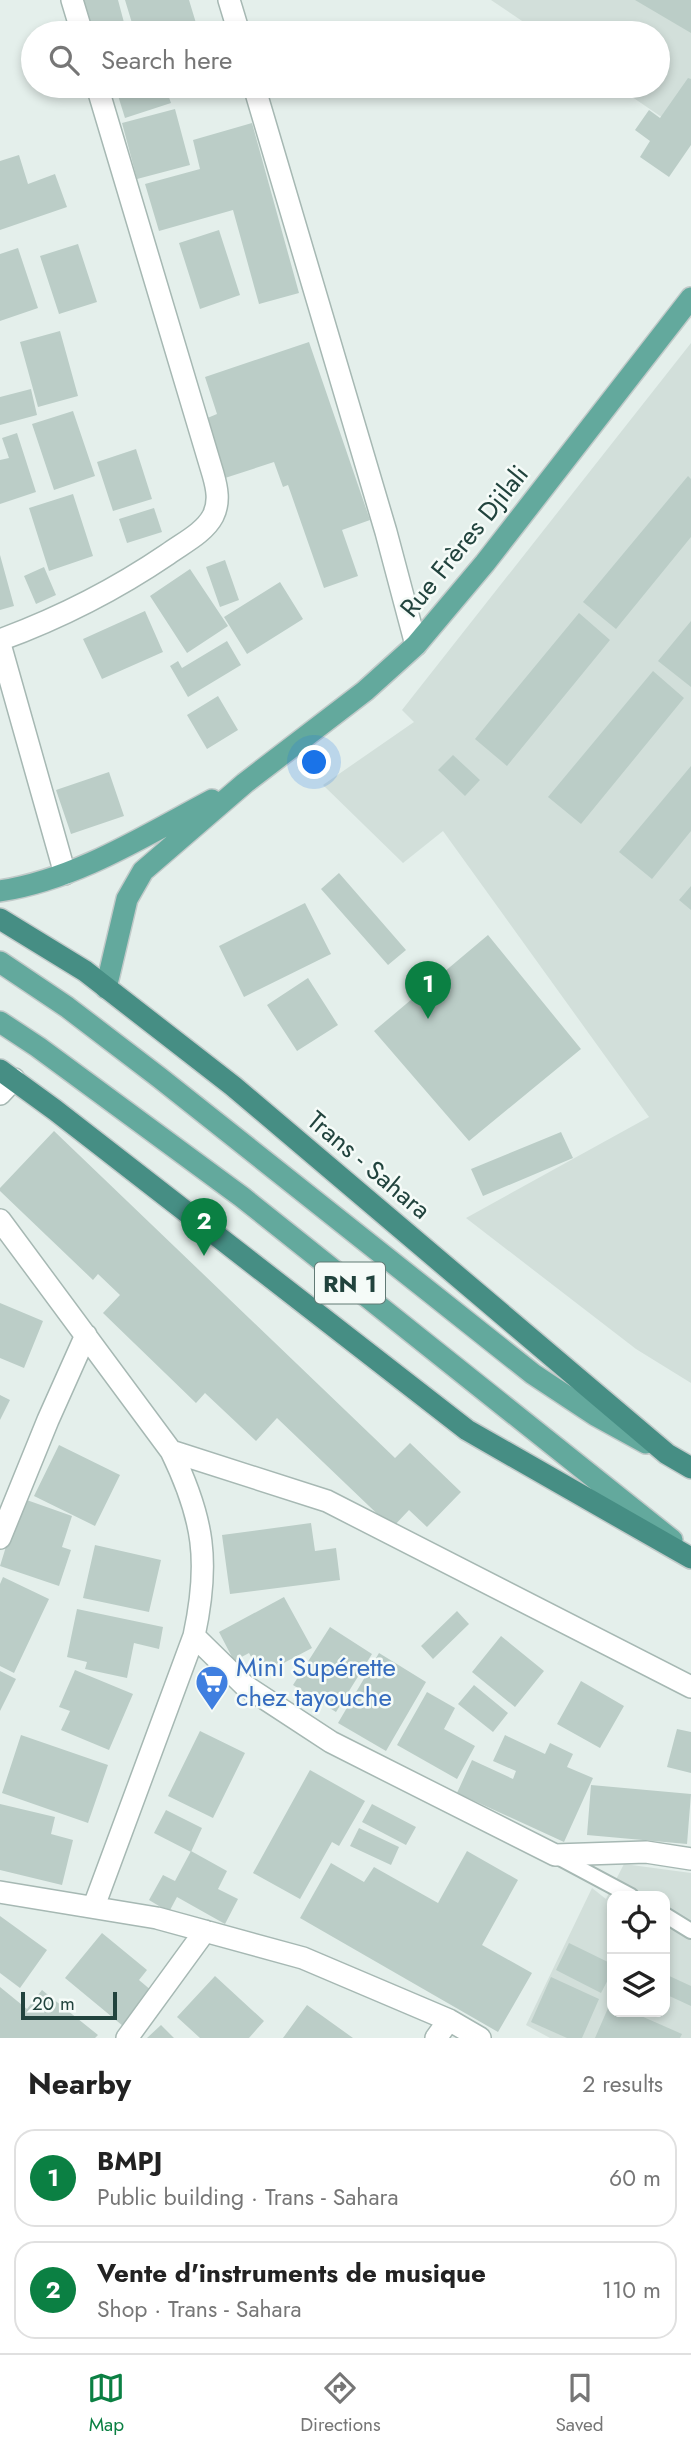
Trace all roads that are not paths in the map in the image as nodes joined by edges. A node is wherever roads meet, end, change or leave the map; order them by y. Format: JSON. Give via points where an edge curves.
{"nodes":[{"id":1,"x":72,"y":0,"type":"edge"},
{"id":2,"x":229,"y":0,"type":"edge"},
{"id":3,"x":78,"y":21,"type":"edge"},
{"id":4,"x":235,"y":21,"type":"edge"},
{"id":5,"x":101,"y":98,"type":"edge"},
{"id":6,"x":258,"y":98,"type":"edge"},
{"id":7,"x":691,"y":298,"type":"edge"},
{"id":8,"x":0,"y":642,"type":"edge"},
{"id":9,"x":416,"y":645,"type":"junction"},
{"id":10,"x":245,"y":783,"type":"junction"},
{"id":11,"x":65,"y":874,"type":"junction"},
{"id":12,"x":0,"y":891,"type":"edge"},
{"id":13,"x":0,"y":919,"type":"edge"},
{"id":14,"x":0,"y":962,"type":"edge"},
{"id":15,"x":106,"y":988,"type":"junction"},
{"id":16,"x":0,"y":1022,"type":"edge"},
{"id":17,"x":5,"y":1081,"type":"edge"},
{"id":18,"x":0,"y":1220,"type":"edge"},
{"id":19,"x":86,"y":1335,"type":"junction"},
{"id":20,"x":172,"y":1451,"type":"junction"},
{"id":21,"x":667,"y":1454,"type":"junction"},
{"id":22,"x":691,"y":1468,"type":"edge"},
{"id":23,"x":0,"y":1538,"type":"edge"},
{"id":24,"x":691,"y":1557,"type":"edge"},
{"id":25,"x":194,"y":1636,"type":"junction"},
{"id":26,"x":691,"y":1687,"type":"edge"},
{"id":27,"x":555,"y":1855,"type":"junction"},
{"id":28,"x":691,"y":1859,"type":"edge"},
{"id":29,"x":622,"y":1891,"type":"edge"},
{"id":30,"x":0,"y":1892,"type":"edge"},
{"id":31,"x":94,"y":1906,"type":"junction"},
{"id":32,"x":670,"y":1917,"type":"edge"},
{"id":33,"x":205,"y":1931,"type":"junction"},
{"id":34,"x":691,"y":1931,"type":"edge"},
{"id":35,"x":449,"y":2020,"type":"junction"},
{"id":36,"x":127,"y":2038,"type":"edge"},
{"id":37,"x":436,"y":2038,"type":"edge"},
{"id":38,"x":480,"y":2038,"type":"edge"}],
"edges":[{"from":1,"to":3,"type":"street"},
{"from":2,"to":4,"type":"street"},
{"from":5,"to":8,"type":"street","via":[[213,474],[217,503],[198,533],[128,580]]},
{"from":6,"to":9,"type":"street"},
{"from":7,"to":9,"type":"main road","name":"Rue Frères Djilali"},
{"from":8,"to":11,"type":"street"},
{"from":9,"to":10,"type":"main road","name":"Rue Frères Djilali","via":[[365,691]]},
{"from":10,"to":11,"type":"main road"},
{"from":10,"to":15,"type":"main road","via":[[155,860],[134,884],[122,914]]},
{"from":11,"to":12,"type":"main road"},
{"from":13,"to":15,"type":"highway","name":"Trans - Sahara","number":"RN 1"},
{"from":14,"to":21,"type":"main road","number":"RN 1","via":[[160,1078],[533,1374]]},
{"from":15,"to":21,"type":"highway","name":"Trans - Sahara","number":"RN 1","via":[[233,1086]]},
{"from":16,"to":24,"type":"main road","number":"RN 1","via":[[242,1197]]},
{"from":17,"to":24,"type":"highway","number":"RN 1","via":[[467,1430]]},
{"from":18,"to":19,"type":"street"},
{"from":19,"to":20,"type":"street"},
{"from":19,"to":23,"type":"street"},
{"from":20,"to":25,"type":"street","via":[[200,1522],[203,1586]]},
{"from":20,"to":26,"type":"street","via":[[327,1501]]},
{"from":21,"to":22,"type":"highway","name":"Trans - Sahara","number":"RN 1"},
{"from":25,"to":27,"type":"street","via":[[244,1685],[331,1742]]},
{"from":25,"to":31,"type":"street"},
{"from":27,"to":28,"type":"street","via":[[646,1852]]},
{"from":27,"to":29,"type":"lane"},
{"from":30,"to":31,"type":"street"},
{"from":31,"to":33,"type":"street"},
{"from":32,"to":34,"type":"lane"},
{"from":33,"to":35,"type":"street","via":[[303,1958]]},
{"from":33,"to":36,"type":"street"},
{"from":35,"to":37,"type":"street"},
{"from":35,"to":38,"type":"street"}]}
